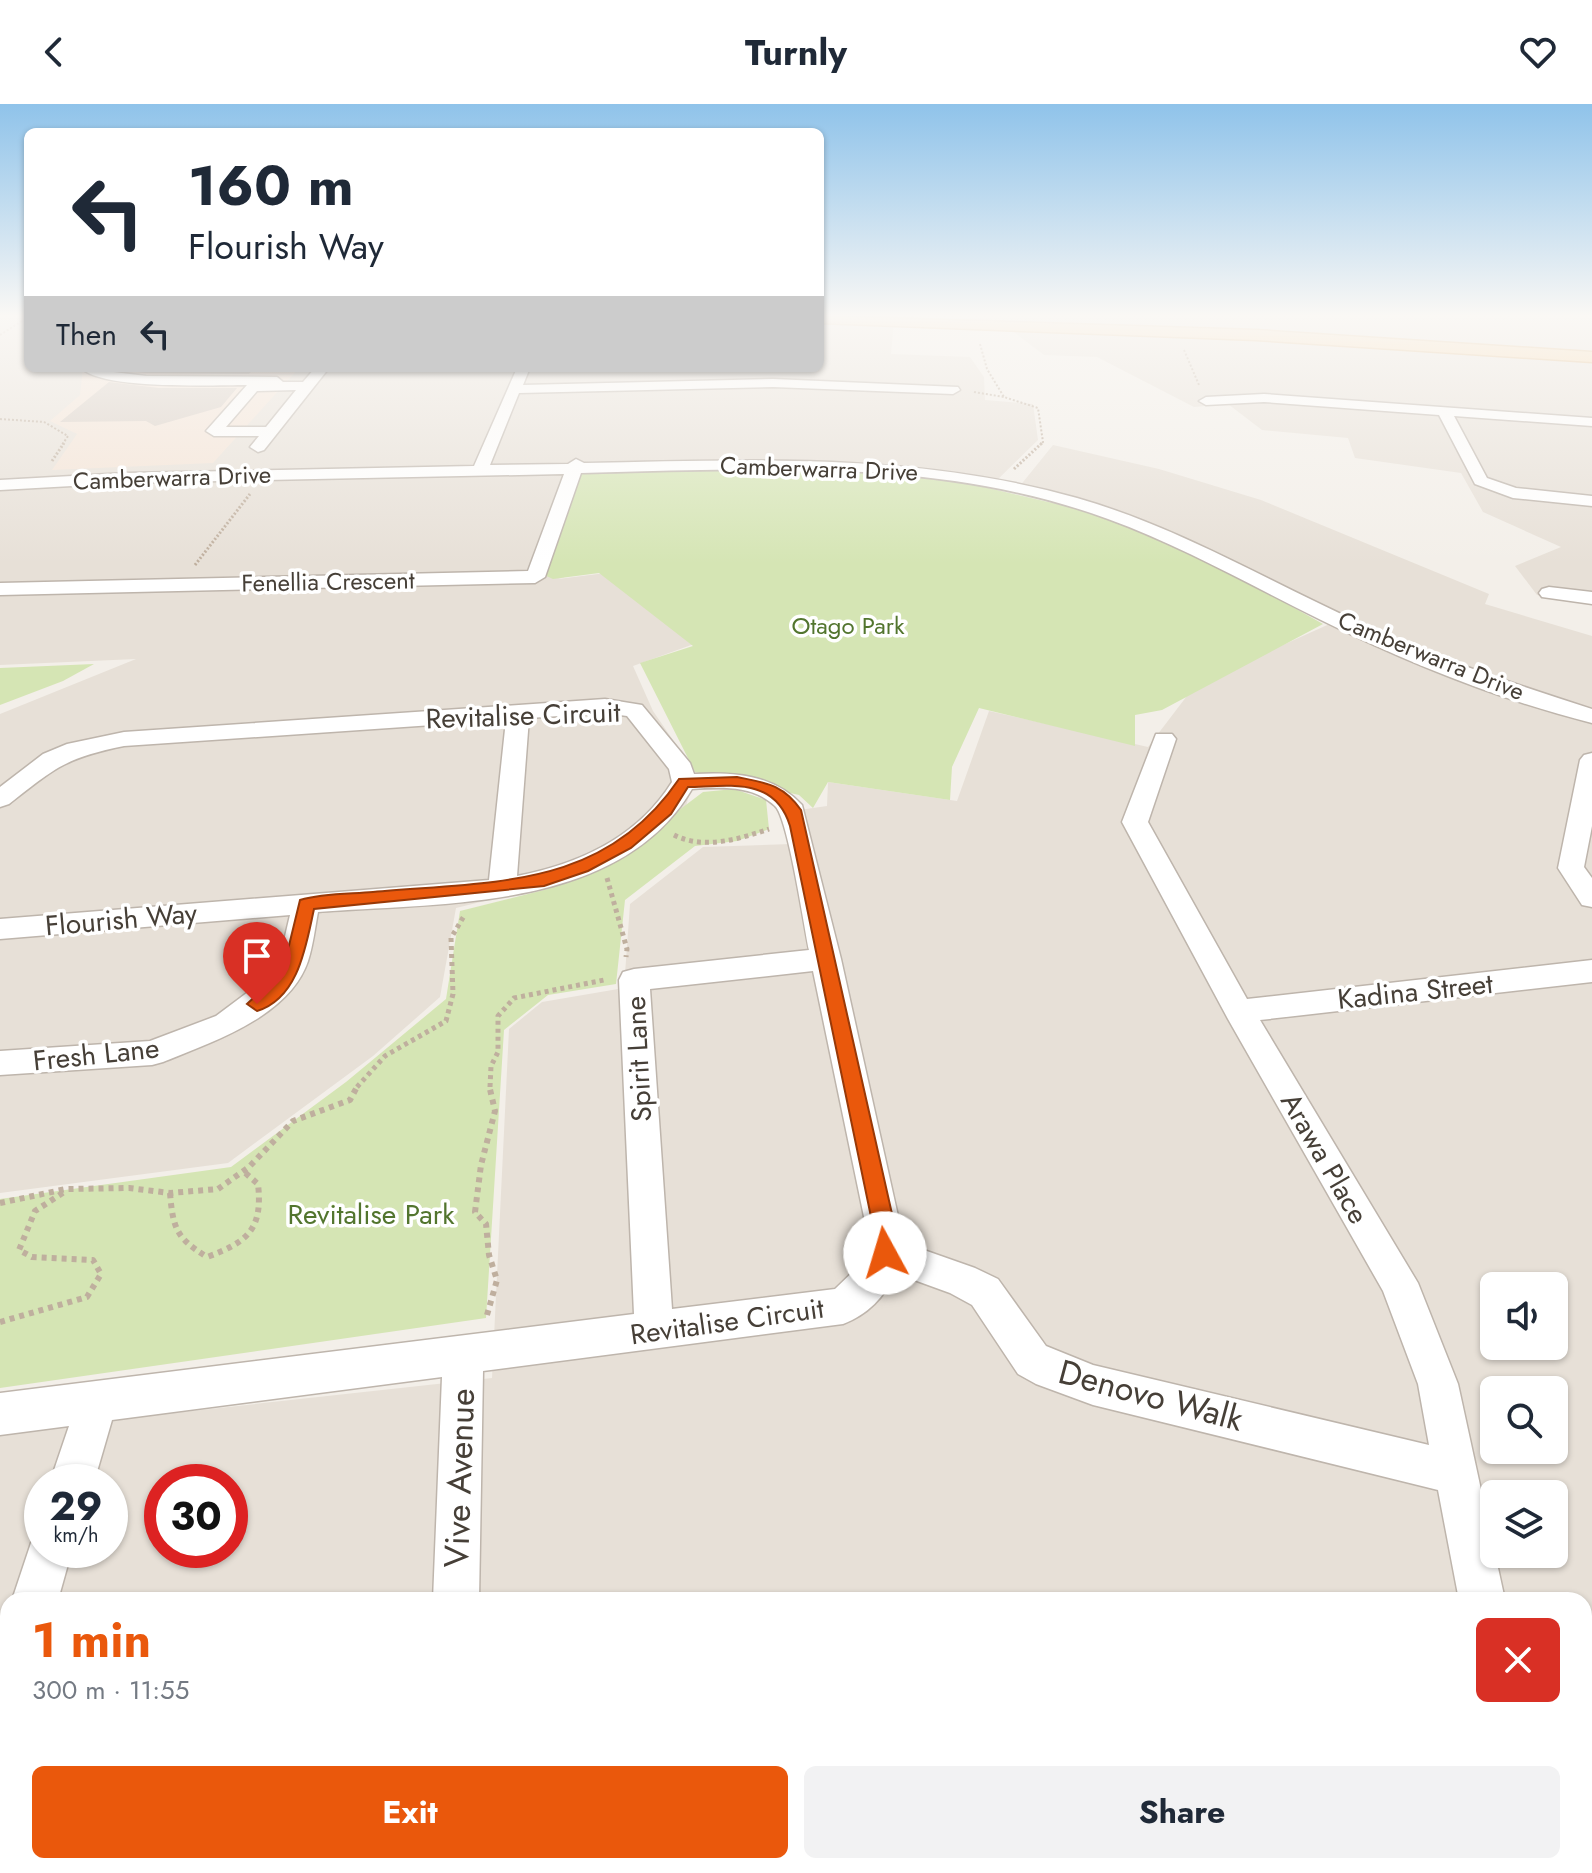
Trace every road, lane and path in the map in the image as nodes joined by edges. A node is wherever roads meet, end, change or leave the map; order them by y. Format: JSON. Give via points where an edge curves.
{"nodes":[{"id":1,"x":243,"y":399,"type":"edge"},
{"id":2,"x":297,"y":399,"type":"edge"},
{"id":3,"x":510,"y":399,"type":"edge"},
{"id":4,"x":1009,"y":399,"type":"edge"},
{"id":5,"x":1253,"y":399,"type":"edge"},
{"id":6,"x":1273,"y":399,"type":"edge"},
{"id":7,"x":1206,"y":401,"type":"edge"},
{"id":8,"x":1443,"y":409,"type":"junction"},
{"id":9,"x":0,"y":419,"type":"edge"},
{"id":10,"x":1592,"y":422,"type":"edge"},
{"id":11,"x":270,"y":432,"type":"junction"},
{"id":12,"x":575,"y":467,"type":"junction"},
{"id":13,"x":481,"y":468,"type":"junction"},
{"id":14,"x":44,"y":472,"type":"dead end"},
{"id":15,"x":238,"y":472,"type":"junction"},
{"id":16,"x":1003,"y":480,"type":"junction"},
{"id":17,"x":0,"y":483,"type":"edge"},
{"id":18,"x":252,"y":491,"type":"dead end"},
{"id":19,"x":1592,"y":501,"type":"edge"},
{"id":20,"x":180,"y":585,"type":"junction"},
{"id":21,"x":0,"y":589,"type":"edge"},
{"id":22,"x":1549,"y":593,"type":"dead end"},
{"id":23,"x":1592,"y":598,"type":"edge"},
{"id":24,"x":1592,"y":705,"type":"edge"},
{"id":25,"x":518,"y":712,"type":"junction"},
{"id":26,"x":1592,"y":716,"type":"edge"},
{"id":27,"x":1164,"y":739,"type":"dead end"},
{"id":28,"x":1592,"y":760,"type":"edge"},
{"id":29,"x":684,"y":782,"type":"junction"},
{"id":30,"x":0,"y":799,"type":"edge"},
{"id":31,"x":769,"y":829,"type":"dead end"},
{"id":32,"x":669,"y":832,"type":"dead end"},
{"id":33,"x":607,"y":877,"type":"dead end"},
{"id":34,"x":502,"y":888,"type":"junction"},
{"id":35,"x":1592,"y":898,"type":"edge"},
{"id":36,"x":306,"y":904,"type":"junction"},
{"id":37,"x":472,"y":908,"type":"dead end"},
{"id":38,"x":0,"y":929,"type":"edge"},
{"id":39,"x":826,"y":959,"type":"junction"},
{"id":40,"x":626,"y":961,"type":"dead end"},
{"id":41,"x":1592,"y":971,"type":"edge"},
{"id":42,"x":614,"y":977,"type":"dead end"},
{"id":43,"x":1239,"y":1011,"type":"junction"},
{"id":44,"x":0,"y":1063,"type":"edge"},
{"id":45,"x":243,"y":1171,"type":"junction"},
{"id":46,"x":66,"y":1189,"type":"junction"},
{"id":47,"x":170,"y":1193,"type":"junction"},
{"id":48,"x":0,"y":1203,"type":"edge"},
{"id":49,"x":885,"y":1253,"type":"junction"},
{"id":50,"x":487,"y":1315,"type":"dead end"},
{"id":51,"x":0,"y":1322,"type":"edge"},
{"id":52,"x":654,"y":1331,"type":"junction"},
{"id":53,"x":463,"y":1357,"type":"junction"},
{"id":54,"x":97,"y":1402,"type":"junction"},
{"id":55,"x":0,"y":1414,"type":"edge"},
{"id":56,"x":78,"y":1464,"type":"edge"},
{"id":57,"x":1456,"y":1473,"type":"junction"},
{"id":58,"x":45,"y":1568,"type":"edge"},
{"id":59,"x":37,"y":1592,"type":"edge"},
{"id":60,"x":456,"y":1592,"type":"edge"},
{"id":61,"x":1480,"y":1592,"type":"edge"}],
"edges":[{"from":1,"to":11,"type":"street","via":[[214,431]]},
{"from":2,"to":11,"type":"street"},
{"from":3,"to":13,"type":"street"},
{"from":4,"to":16,"type":"path","via":[[1038,408],[1043,442]]},
{"from":5,"to":7,"type":"street"},
{"from":6,"to":8,"type":"street"},
{"from":8,"to":10,"type":"street"},
{"from":8,"to":19,"type":"street","via":[[1481,481],[1513,493]]},
{"from":9,"to":14,"type":"path","via":[[44,422],[68,436]]},
{"from":11,"to":15,"type":"street"},
{"from":12,"to":13,"type":"street","name":"Camberwarra Drive"},
{"from":12,"to":16,"type":"street","name":"Camberwarra Drive","via":[[821,459],[893,463]]},
{"from":12,"to":20,"type":"street","name":"Fenellia Crescent","via":[[535,577]]},
{"from":12,"to":26,"type":"street","name":"Camberwarra Drive","via":[[827,465],[917,471],[1015,488],[1147,527],[1399,648]]},
{"from":13,"to":15,"type":"street","name":"Camberwarra Drive"},
{"from":15,"to":17,"type":"street","name":"Camberwarra Drive"},
{"from":16,"to":24,"type":"street","name":"Camberwarra Drive","via":[[1087,499],[1173,529],[1397,638]]},
{"from":18,"to":20,"type":"path"},
{"from":20,"to":21,"type":"street","name":"Fenellia Crescent"},
{"from":22,"to":23,"type":"street"},
{"from":25,"to":29,"type":"street","name":"Revitalise Circuit","via":[[605,706],[634,710],[681,768]]},
{"from":25,"to":30,"type":"street","name":"Revitalise Circuit","via":[[101,743],[51,759]]},
{"from":25,"to":34,"type":"street"},
{"from":27,"to":43,"type":"street","name":"Arawa Place","via":[[1135,822]]},
{"from":28,"to":35,"type":"street","via":[[1571,868]]},
{"from":29,"to":34,"type":"street","name":"Flourish Way","via":[[666,811],[625,845],[575,870]]},
{"from":29,"to":39,"type":"street","via":[[737,781],[782,795],[798,826]]},
{"from":31,"to":32,"type":"path","via":[[738,839],[683,842]]},
{"from":33,"to":40,"type":"path"},
{"from":34,"to":36,"type":"street","name":"Flourish Way"},
{"from":36,"to":38,"type":"street","name":"Flourish Way"},
{"from":36,"to":44,"type":"street","name":"Fresh Lane","via":[[293,963],[279,985],[227,1024],[152,1053]]},
{"from":37,"to":45,"type":"path","via":[[451,938],[453,994],[446,1021],[385,1056],[350,1100],[293,1121]]},
{"from":39,"to":49,"type":"street","via":[[886,1236]]},
{"from":39,"to":52,"type":"street","name":"Spirit Lane","via":[[634,980]]},
{"from":41,"to":43,"type":"street","name":"Kadina Street"},
{"from":42,"to":50,"type":"path","via":[[514,998],[498,1016],[498,1052],[489,1084],[495,1111],[475,1212],[486,1224],[497,1280]]},
{"from":43,"to":57,"type":"street","name":"Arawa Place","via":[[1399,1283],[1438,1384]]},
{"from":45,"to":47,"type":"path","via":[[218,1189]]},
{"from":45,"to":47,"type":"path","via":[[258,1184],[262,1202],[255,1230],[231,1249],[207,1257],[181,1242]]},
{"from":46,"to":47,"type":"path"},
{"from":46,"to":48,"type":"path"},
{"from":46,"to":51,"type":"path","via":[[35,1211],[19,1250],[32,1257],[93,1260],[101,1274],[87,1297]]},
{"from":49,"to":52,"type":"street","name":"Revitalise Circuit","via":[[877,1277],[843,1306]]},
{"from":49,"to":57,"type":"street","name":"Denovo Walk","via":[[985,1292],[1032,1360],[1050,1370]]},
{"from":52,"to":53,"type":"street","name":"Revitalise Circuit"},
{"from":53,"to":54,"type":"street","name":"Revitalise Circuit"},
{"from":53,"to":60,"type":"street","name":"Vive Avenue"},
{"from":54,"to":55,"type":"street","name":"Revitalise Circuit"},
{"from":54,"to":56,"type":"street"},
{"from":57,"to":61,"type":"street","name":"Arawa Place"},
{"from":58,"to":59,"type":"street"}]}
